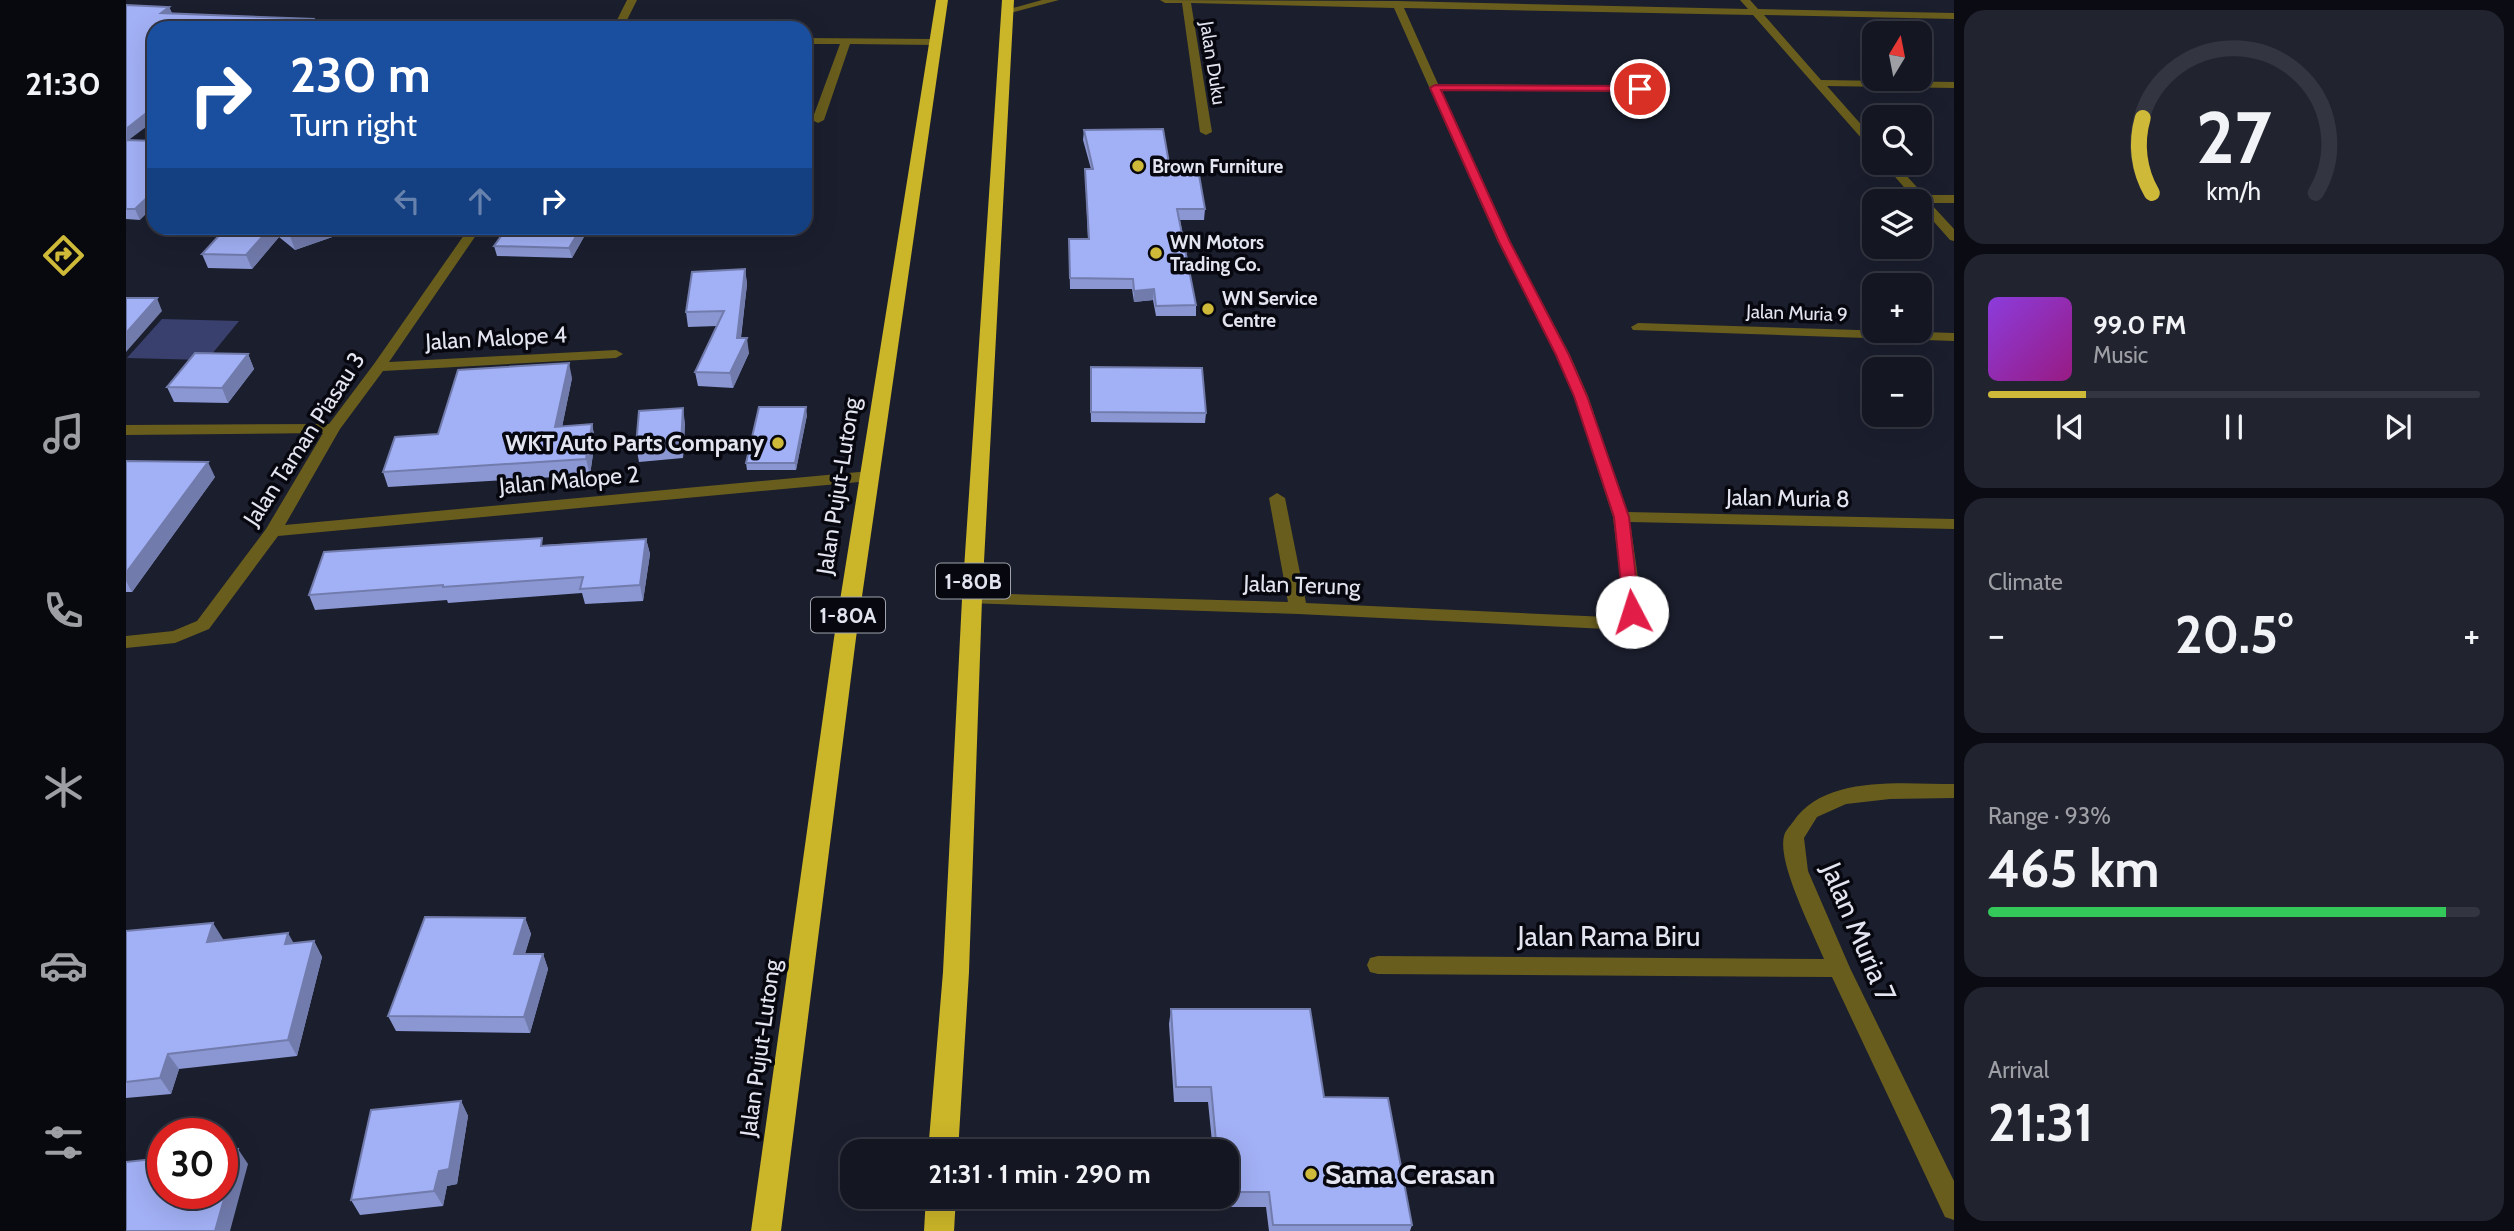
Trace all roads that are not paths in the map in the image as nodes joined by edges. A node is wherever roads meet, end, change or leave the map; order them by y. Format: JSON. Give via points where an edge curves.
{"nodes":[{"id":1,"x":632,"y":0,"type":"edge"},
{"id":2,"x":942,"y":0,"type":"edge"},
{"id":3,"x":1054,"y":0,"type":"edge"},
{"id":4,"x":1165,"y":0,"type":"edge"},
{"id":5,"x":1745,"y":0,"type":"edge"},
{"id":6,"x":1186,"y":1,"type":"edge"},
{"id":7,"x":1464,"y":3,"type":"edge"},
{"id":8,"x":1397,"y":4,"type":"junction"},
{"id":9,"x":1007,"y":6,"type":"edge"},
{"id":10,"x":1755,"y":13,"type":"junction"},
{"id":11,"x":1954,"y":16,"type":"edge"},
{"id":12,"x":622,"y":21,"type":"edge"},
{"id":13,"x":812,"y":41,"type":"edge"},
{"id":14,"x":935,"y":41,"type":"junction"},
{"id":15,"x":845,"y":42,"type":"junction"},
{"id":16,"x":1818,"y":83,"type":"junction"},
{"id":17,"x":1954,"y":85,"type":"edge"},
{"id":18,"x":1435,"y":88,"type":"junction"},
{"id":19,"x":1665,"y":89,"type":"dead end"},
{"id":20,"x":818,"y":120,"type":"dead end"},
{"id":21,"x":1206,"y":132,"type":"dead end"},
{"id":22,"x":1862,"y":132,"type":"edge"},
{"id":23,"x":1900,"y":175,"type":"edge"},
{"id":24,"x":1913,"y":189,"type":"edge"},
{"id":25,"x":1932,"y":199,"type":"edge"},
{"id":26,"x":1954,"y":199,"type":"edge"},
{"id":27,"x":1932,"y":211,"type":"edge"},
{"id":28,"x":470,"y":235,"type":"edge"},
{"id":29,"x":1954,"y":237,"type":"edge"},
{"id":30,"x":1638,"y":327,"type":"dead end"},
{"id":31,"x":1954,"y":337,"type":"edge"},
{"id":32,"x":616,"y":354,"type":"dead end"},
{"id":33,"x":379,"y":367,"type":"junction"},
{"id":34,"x":333,"y":428,"type":"junction"},
{"id":35,"x":126,"y":430,"type":"edge"},
{"id":36,"x":870,"y":476,"type":"junction"},
{"id":37,"x":1277,"y":498,"type":"dead end"},
{"id":38,"x":1621,"y":517,"type":"junction"},
{"id":39,"x":1954,"y":524,"type":"edge"},
{"id":40,"x":273,"y":531,"type":"junction"},
{"id":41,"x":972,"y":599,"type":"junction"},
{"id":42,"x":1298,"y":608,"type":"junction"},
{"id":43,"x":126,"y":642,"type":"edge"},
{"id":44,"x":1954,"y":791,"type":"edge"},
{"id":45,"x":1378,"y":965,"type":"dead end"},
{"id":46,"x":1839,"y":968,"type":"junction"},
{"id":47,"x":944,"y":1139,"type":"edge"},
{"id":48,"x":1954,"y":1208,"type":"edge"},
{"id":49,"x":940,"y":1209,"type":"edge"},
{"id":50,"x":766,"y":1231,"type":"edge"},
{"id":51,"x":939,"y":1231,"type":"edge"}],
"edges":[{"from":1,"to":12,"type":"street"},
{"from":2,"to":14,"type":"highway","name":"Jalan Pujut-Lutong","number":"1-80A"},
{"from":3,"to":9,"type":"street"},
{"from":4,"to":6,"type":"street"},
{"from":5,"to":10,"type":"street"},
{"from":6,"to":8,"type":"street"},
{"from":6,"to":21,"type":"street","name":"Jalan Duku"},
{"from":7,"to":8,"type":"street"},
{"from":7,"to":10,"type":"street"},
{"from":8,"to":18,"type":"street"},
{"from":9,"to":41,"type":"highway","number":"1-80B"},
{"from":10,"to":11,"type":"street"},
{"from":10,"to":16,"type":"street"},
{"from":13,"to":15,"type":"street"},
{"from":14,"to":15,"type":"street"},
{"from":14,"to":36,"type":"highway","name":"Jalan Pujut-Lutong","number":"1-80A"},
{"from":15,"to":20,"type":"street"},
{"from":16,"to":17,"type":"street"},
{"from":16,"to":22,"type":"street"},
{"from":18,"to":19,"type":"street"},
{"from":18,"to":38,"type":"street","via":[[1504,242],[1581,396]]},
{"from":23,"to":24,"type":"street"},
{"from":25,"to":26,"type":"street"},
{"from":27,"to":29,"type":"street"},
{"from":28,"to":33,"type":"street","name":"Jalan Taman Piasau 3"},
{"from":30,"to":31,"type":"street","name":"Jalan Muria 9"},
{"from":32,"to":33,"type":"street","name":"Jalan Malope 4"},
{"from":33,"to":34,"type":"street","name":"Jalan Taman Piasau 3"},
{"from":34,"to":35,"type":"street"},
{"from":34,"to":40,"type":"street","name":"Jalan Taman Piasau 3"},
{"from":36,"to":40,"type":"street","name":"Jalan Malope 2"},
{"from":36,"to":50,"type":"highway","name":"Jalan Pujut-Lutong","number":"1-80A"},
{"from":37,"to":42,"type":"street"},
{"from":38,"to":39,"type":"street","name":"Jalan Muria 8"},
{"from":38,"to":42,"type":"street","name":"Jalan Terung","via":[[1633,606],[1629,618],[1607,623]]},
{"from":40,"to":43,"type":"street","name":"Jalan Taman Piasau 3","via":[[203,625],[170,641]]},
{"from":41,"to":42,"type":"street","name":"Jalan Terung"},
{"from":41,"to":47,"type":"highway","number":"1-80B"},
{"from":44,"to":46,"type":"street","name":"Jalan Muria 7","via":[[1843,797],[1810,812],[1794,837],[1798,871]]},
{"from":45,"to":46,"type":"street","name":"Jalan Rama Biru"},
{"from":46,"to":48,"type":"street","name":"Jalan Muria 7"},
{"from":49,"to":51,"type":"highway"}]}
